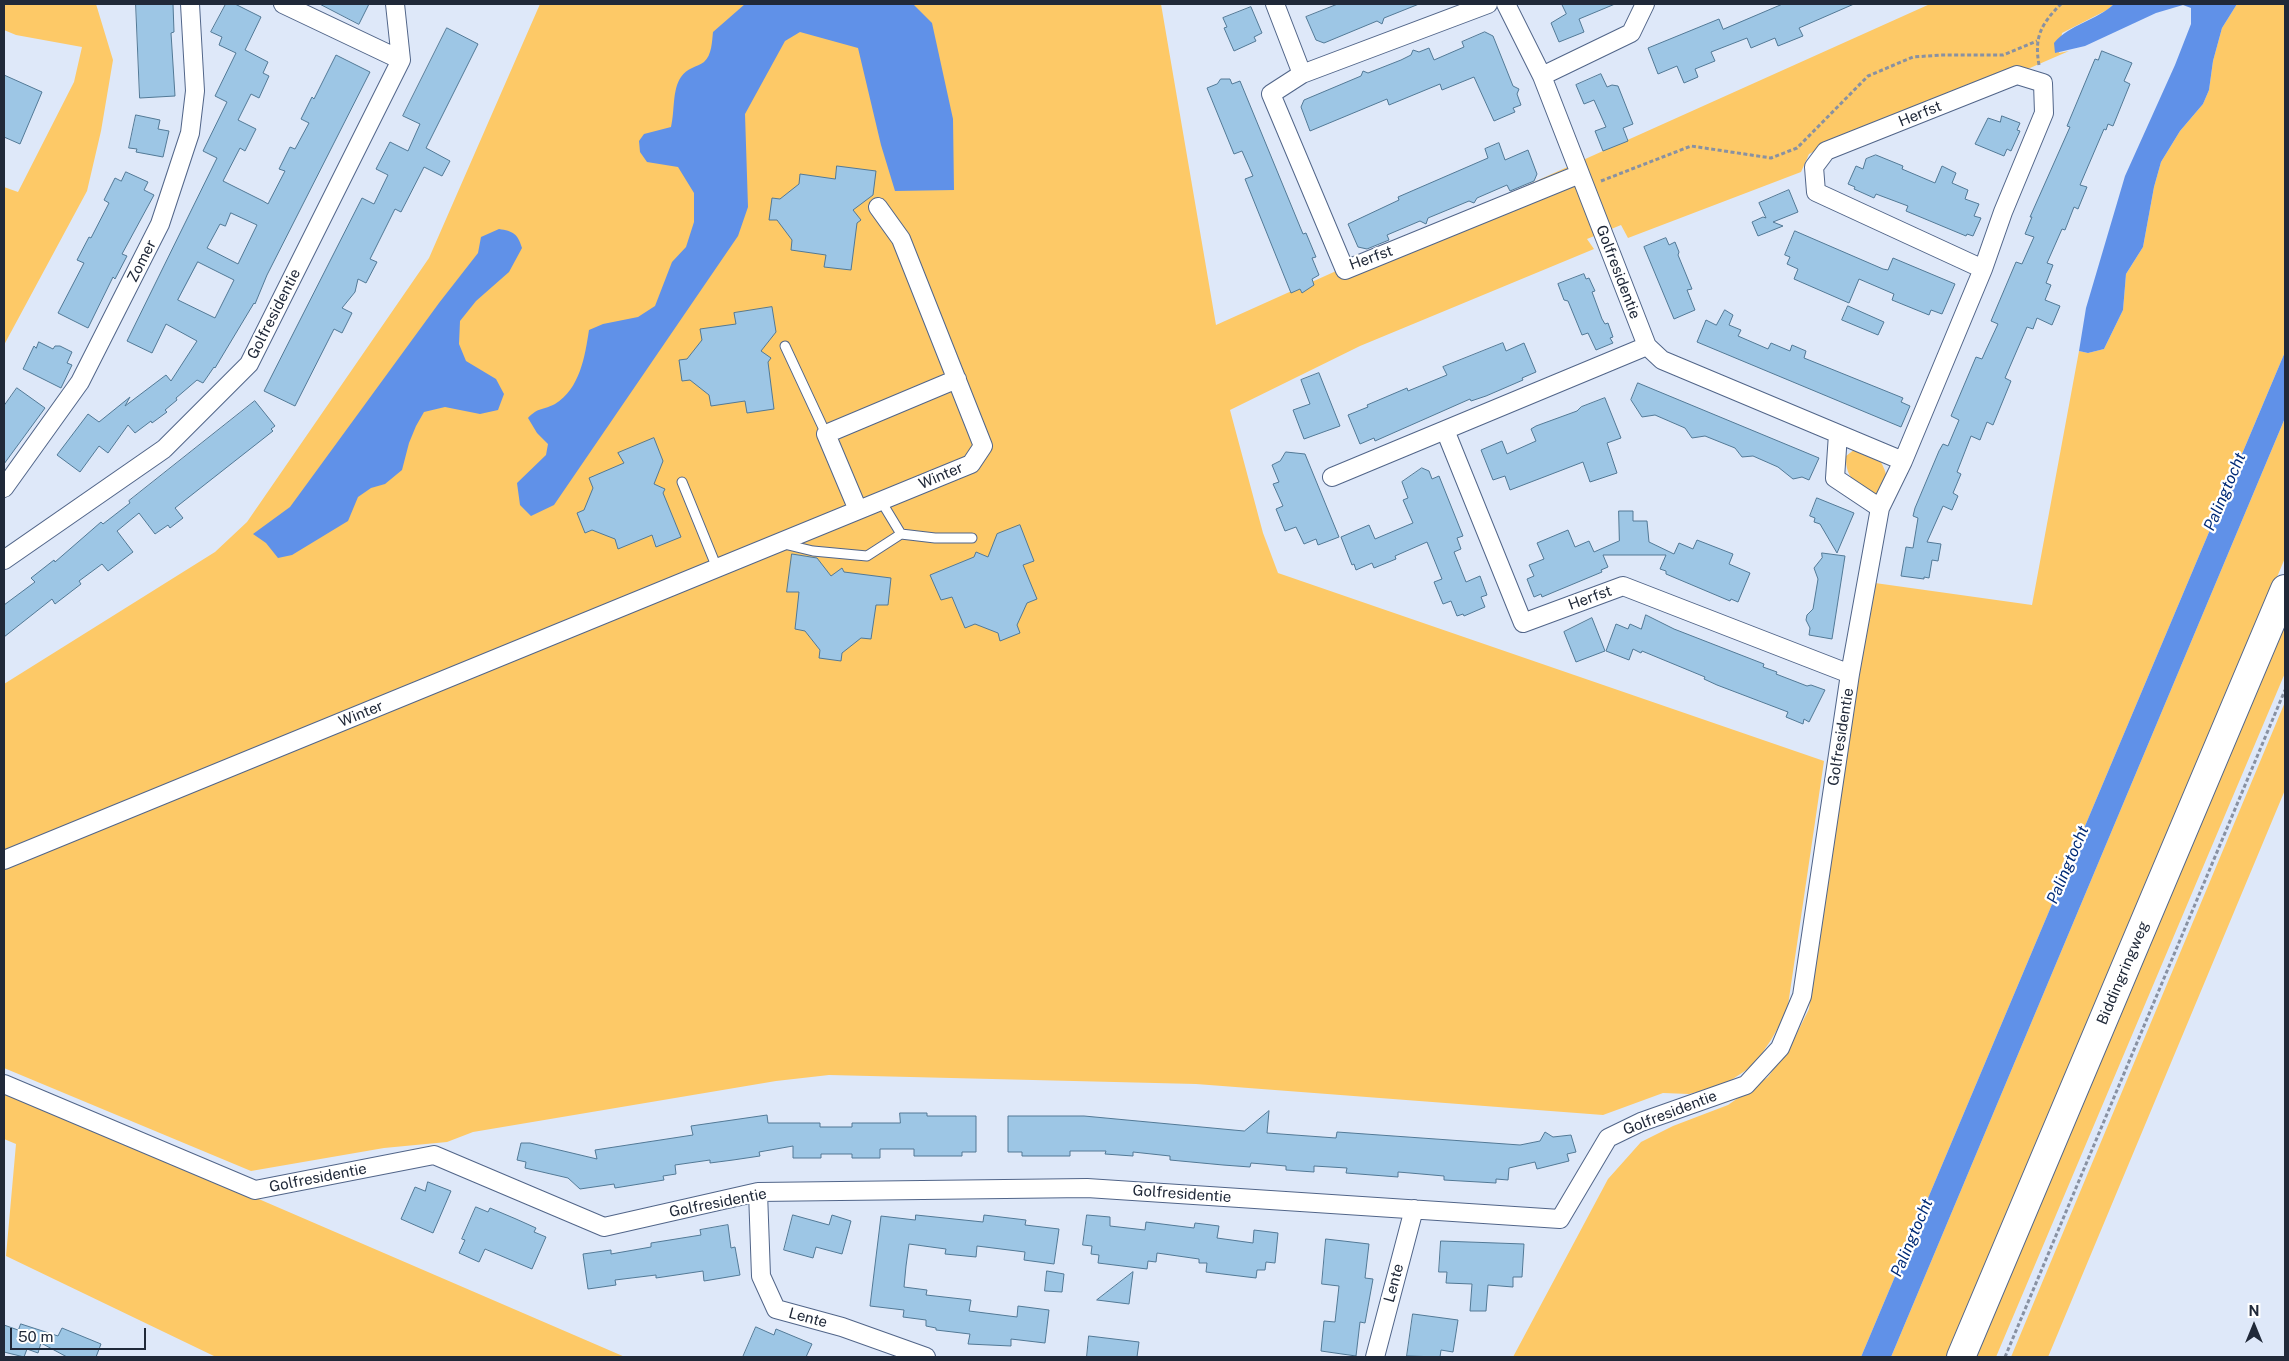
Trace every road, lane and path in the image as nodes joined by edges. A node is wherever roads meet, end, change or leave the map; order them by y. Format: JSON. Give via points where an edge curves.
{"nodes":[{"id":1,"x":190,"y":4,"type":"edge"},
{"id":2,"x":283,"y":4,"type":"edge"},
{"id":3,"x":395,"y":4,"type":"edge"},
{"id":4,"x":1275,"y":4,"type":"edge"},
{"id":5,"x":1488,"y":4,"type":"edge"},
{"id":6,"x":1506,"y":4,"type":"edge"},
{"id":7,"x":1645,"y":4,"type":"edge"},
{"id":8,"x":2061,"y":4,"type":"edge"},
{"id":9,"x":2037,"y":41,"type":"junction"},
{"id":10,"x":400,"y":60,"type":"junction"},
{"id":11,"x":1302,"y":74,"type":"junction"},
{"id":12,"x":1542,"y":76,"type":"junction"},
{"id":13,"x":2043,"y":83,"type":"junction"},
{"id":14,"x":1582,"y":180,"type":"junction"},
{"id":15,"x":878,"y":207,"type":"dead end"},
{"id":16,"x":1983,"y":268,"type":"junction"},
{"id":17,"x":785,"y":346,"type":"dead end"},
{"id":18,"x":1647,"y":346,"type":"junction"},
{"id":19,"x":956,"y":379,"type":"junction"},
{"id":20,"x":1445,"y":430,"type":"junction"},
{"id":21,"x":826,"y":434,"type":"junction"},
{"id":22,"x":1838,"y":434,"type":"junction"},
{"id":23,"x":1903,"y":462,"type":"junction"},
{"id":24,"x":1332,"y":477,"type":"dead end"},
{"id":25,"x":682,"y":482,"type":"dead end"},
{"id":26,"x":4,"y":488,"type":"edge"},
{"id":27,"x":881,"y":501,"type":"junction"},
{"id":28,"x":1880,"y":508,"type":"junction"},
{"id":29,"x":858,"y":510,"type":"junction"},
{"id":30,"x":901,"y":534,"type":"junction"},
{"id":31,"x":972,"y":538,"type":"dead end"},
{"id":32,"x":779,"y":543,"type":"junction"},
{"id":33,"x":4,"y":560,"type":"edge"},
{"id":34,"x":718,"y":568,"type":"junction"},
{"id":35,"x":2285,"y":589,"type":"edge"},
{"id":36,"x":1850,"y":674,"type":"junction"},
{"id":37,"x":2285,"y":690,"type":"edge"},
{"id":38,"x":4,"y":860,"type":"edge"},
{"id":39,"x":4,"y":1084,"type":"edge"},
{"id":40,"x":758,"y":1192,"type":"junction"},
{"id":41,"x":1414,"y":1209,"type":"junction"},
{"id":42,"x":926,"y":1357,"type":"edge"},
{"id":43,"x":1375,"y":1357,"type":"edge"},
{"id":44,"x":1961,"y":1357,"type":"edge"},
{"id":45,"x":2005,"y":1357,"type":"edge"}],
"edges":[{"from":1,"to":26,"type":"street","name":"Zomer","via":[[195,91],[190,133],[160,224],[80,382]]},
{"from":2,"to":10,"type":"street"},
{"from":3,"to":10,"type":"street"},
{"from":4,"to":11,"type":"street"},
{"from":5,"to":11,"type":"street","name":"Herfst"},
{"from":6,"to":12,"type":"street","name":"Golfresidentie"},
{"from":7,"to":12,"type":"street","via":[[1631,33]]},
{"from":8,"to":9,"type":"path","via":[[2046,19]]},
{"from":9,"to":13,"type":"path"},
{"from":9,"to":14,"type":"path","via":[[2003,55],[1913,57],[1868,76],[1797,148],[1770,158],[1691,146]]},
{"from":10,"to":33,"type":"street","name":"Golfresidentie","via":[[249,364],[164,449]]},
{"from":11,"to":14,"type":"street","name":"Herfst","via":[[1271,94],[1345,270]]},
{"from":12,"to":14,"type":"street","name":"Golfresidentie"},
{"from":13,"to":16,"type":"street","via":[[2044,113]]},
{"from":13,"to":16,"type":"street","name":"Herfst","via":[[2017,75],[1826,151],[1814,167],[1816,192]]},
{"from":14,"to":18,"type":"street","name":"Golfresidentie"},
{"from":15,"to":19,"type":"street","name":"Winter","via":[[901,239]]},
{"from":16,"to":23,"type":"street"},
{"from":17,"to":21,"type":"lane"},
{"from":18,"to":20,"type":"street"},
{"from":18,"to":22,"type":"street","name":"Golfresidentie","via":[[1662,360]]},
{"from":19,"to":21,"type":"street"},
{"from":19,"to":27,"type":"street","name":"Winter","via":[[983,446],[971,464]]},
{"from":20,"to":24,"type":"street"},
{"from":20,"to":36,"type":"street","name":"Herfst","via":[[1523,622],[1623,586]]},
{"from":21,"to":29,"type":"street"},
{"from":22,"to":23,"type":"street","name":"Golfresidentie"},
{"from":22,"to":28,"type":"street","via":[[1835,478]]},
{"from":23,"to":28,"type":"street","name":"Golfresidentie"},
{"from":25,"to":34,"type":"lane"},
{"from":27,"to":29,"type":"street","name":"Winter"},
{"from":27,"to":30,"type":"lane"},
{"from":28,"to":36,"type":"street","name":"Golfresidentie"},
{"from":29,"to":32,"type":"street","name":"Winter"},
{"from":30,"to":31,"type":"lane"},
{"from":30,"to":32,"type":"lane","via":[[867,556]]},
{"from":32,"to":34,"type":"street","name":"Winter"},
{"from":34,"to":38,"type":"street","name":"Winter"},
{"from":35,"to":44,"type":"highway","name":"Biddingringweg"},
{"from":36,"to":41,"type":"street","name":"Golfresidentie","via":[[1802,996],[1780,1048],[1746,1085],[1641,1122],[1608,1138],[1560,1219]]},
{"from":37,"to":45,"type":"path"},
{"from":39,"to":40,"type":"street","name":"Golfresidentie","via":[[255,1190],[434,1155],[604,1227]]},
{"from":40,"to":41,"type":"street","name":"Golfresidentie","via":[[1087,1188]]},
{"from":40,"to":42,"type":"street","name":"Lente","via":[[761,1276],[776,1309],[842,1327]]},
{"from":41,"to":43,"type":"street","name":"Lente"}]}
